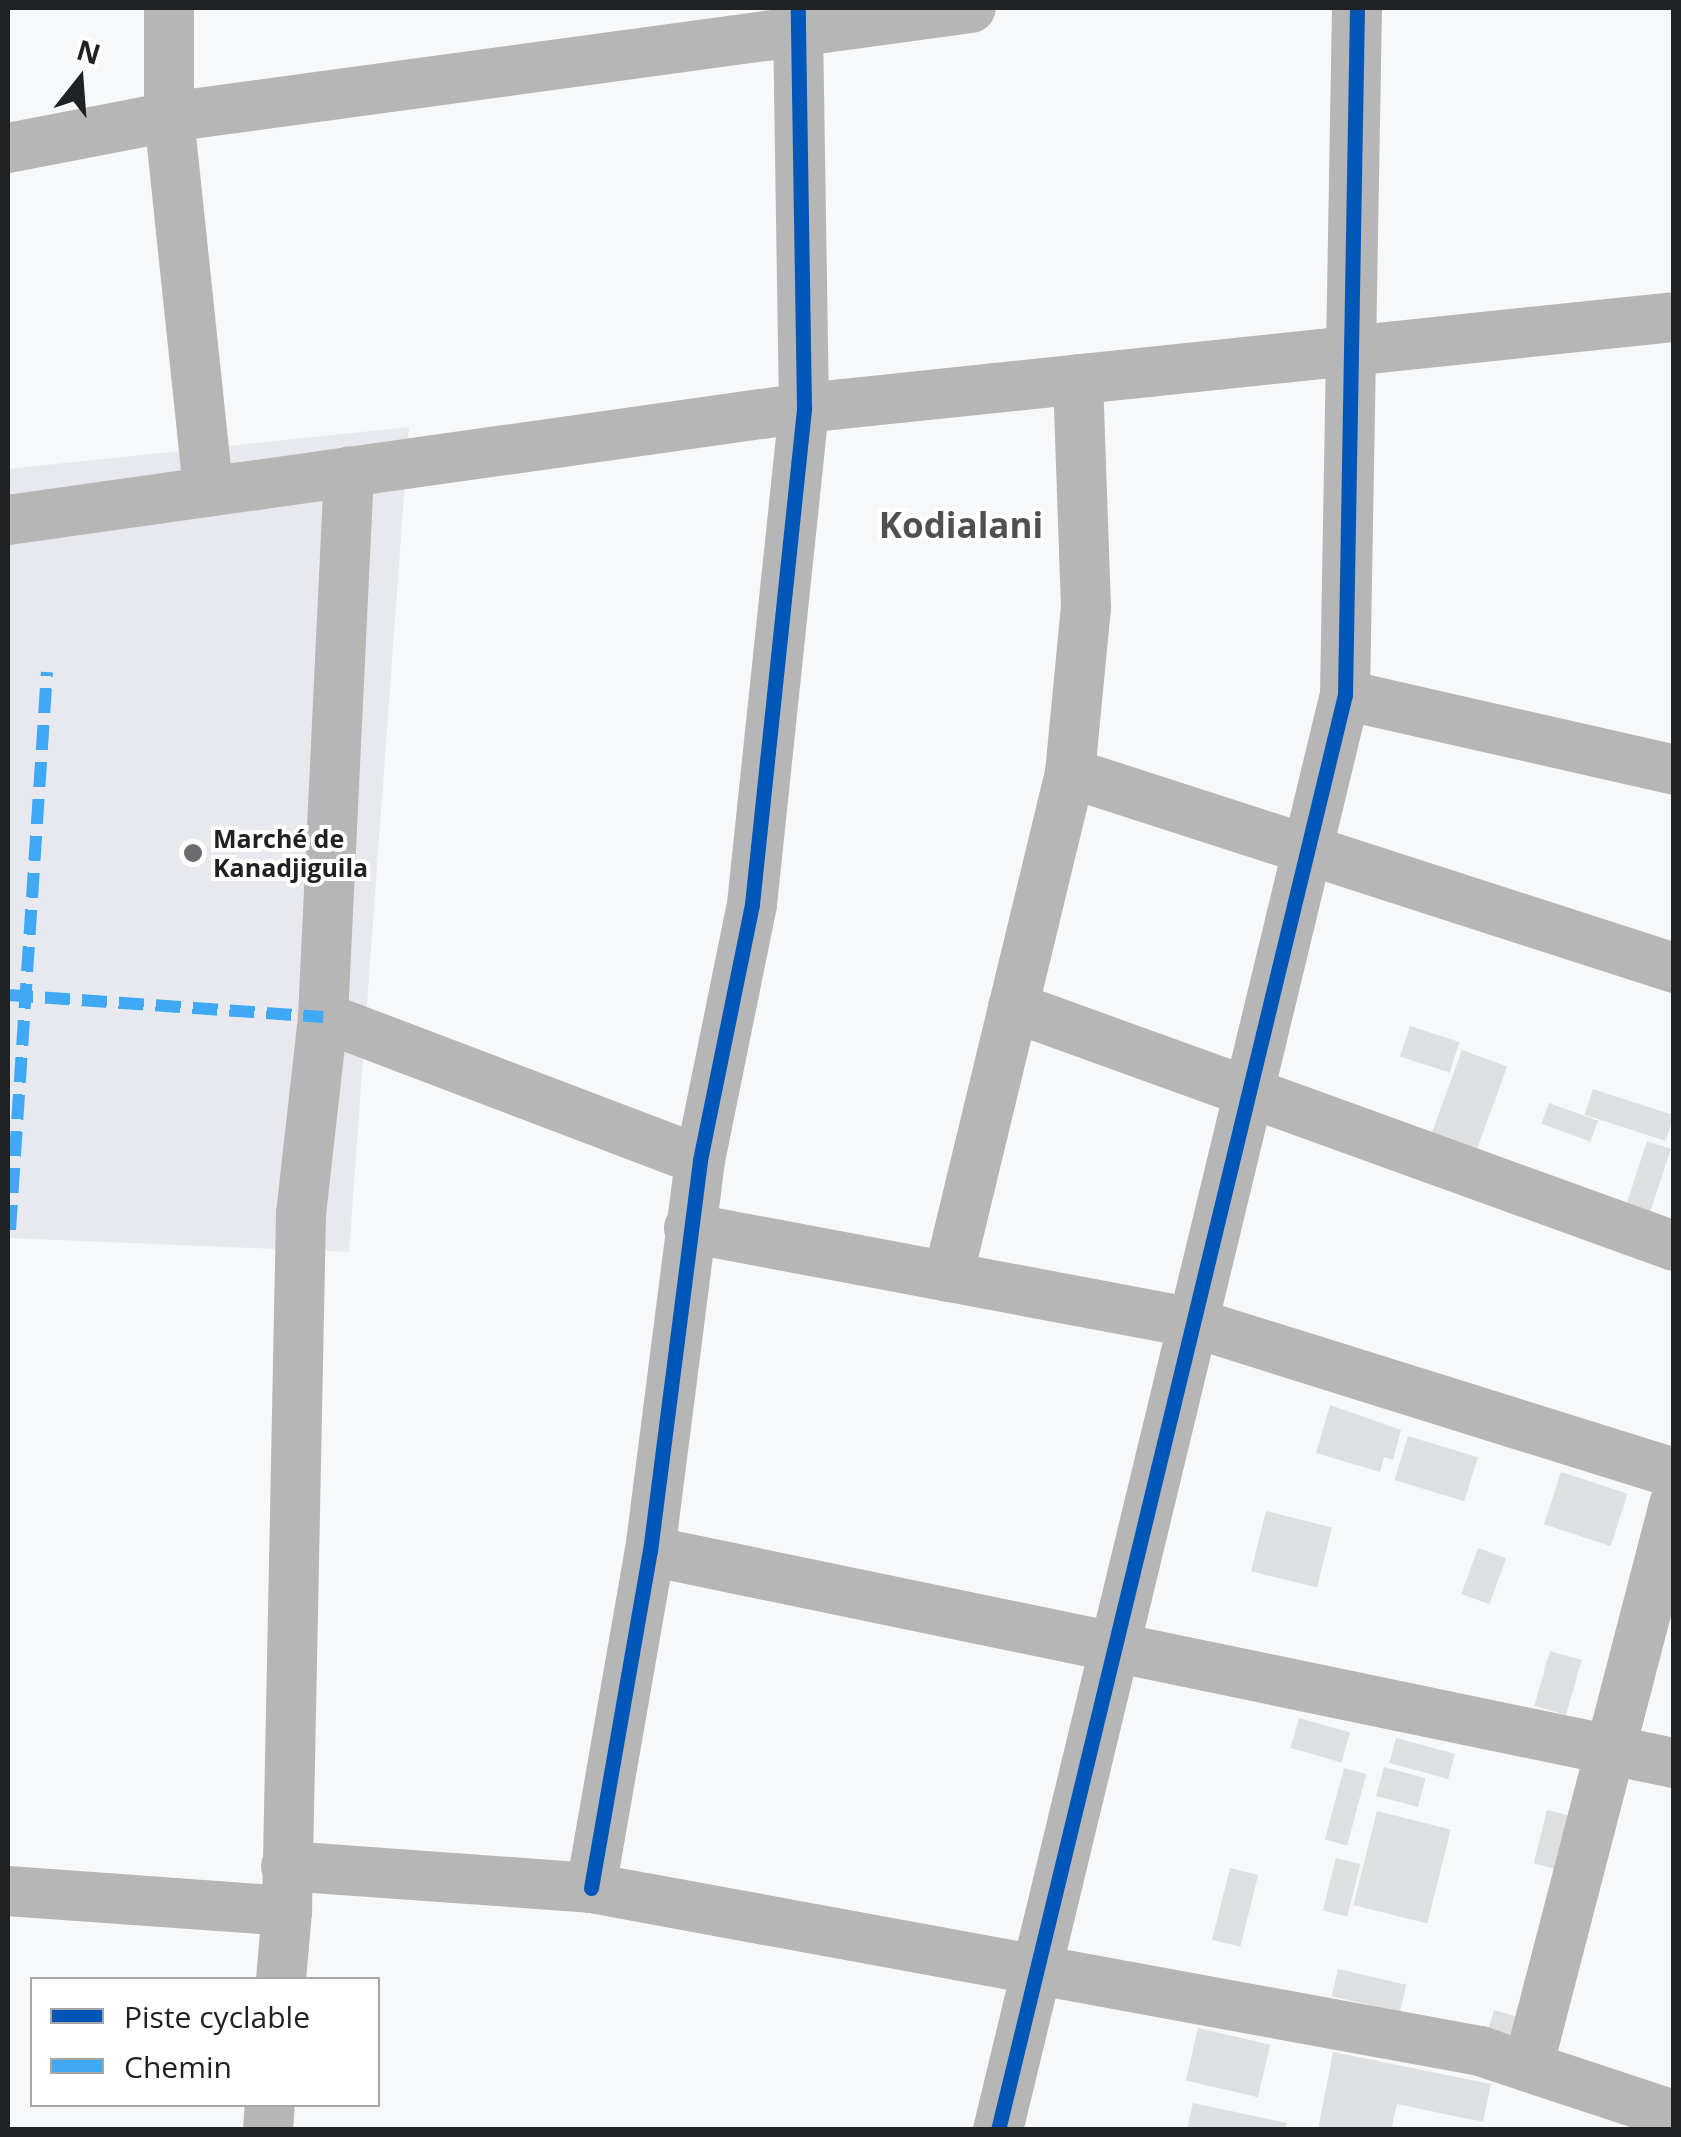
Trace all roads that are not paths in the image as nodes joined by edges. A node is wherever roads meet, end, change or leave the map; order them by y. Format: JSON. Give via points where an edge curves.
{"nodes":[{"id":1,"x":169,"y":8,"type":"edge"},
{"id":2,"x":972,"y":8,"type":"edge"},
{"id":3,"x":1357,"y":8,"type":"edge"},
{"id":4,"x":798,"y":19,"type":"edge"},
{"id":5,"x":168,"y":117,"type":"junction"},
{"id":6,"x":8,"y":148,"type":"edge"},
{"id":7,"x":1674,"y":316,"type":"edge"},
{"id":8,"x":1351,"y":350,"type":"junction"},
{"id":9,"x":1078,"y":379,"type":"junction"},
{"id":10,"x":804,"y":408,"type":"junction"},
{"id":11,"x":349,"y":472,"type":"junction"},
{"id":12,"x":208,"y":491,"type":"junction"},
{"id":13,"x":8,"y":520,"type":"edge"},
{"id":14,"x":1345,"y":695,"type":"junction"},
{"id":15,"x":1674,"y":770,"type":"edge"},
{"id":16,"x":1070,"y":773,"type":"junction"},
{"id":17,"x":1307,"y":849,"type":"junction"},
{"id":18,"x":1674,"y":968,"type":"edge"},
{"id":19,"x":1013,"y":1007,"type":"junction"},
{"id":20,"x":324,"y":1017,"type":"junction"},
{"id":21,"x":1250,"y":1093,"type":"junction"},
{"id":22,"x":700,"y":1160,"type":"junction"},
{"id":23,"x":689,"y":1228,"type":"junction"},
{"id":24,"x":1674,"y":1246,"type":"edge"},
{"id":25,"x":948,"y":1277,"type":"junction"},
{"id":26,"x":1194,"y":1323,"type":"junction"},
{"id":27,"x":1674,"y":1472,"type":"edge"},
{"id":28,"x":1674,"y":1505,"type":"edge"},
{"id":29,"x":650,"y":1550,"type":"junction"},
{"id":30,"x":1115,"y":1647,"type":"junction"},
{"id":31,"x":1610,"y":1750,"type":"junction"},
{"id":32,"x":1674,"y":1762,"type":"edge"},
{"id":33,"x":286,"y":1888,"type":"junction"},
{"id":34,"x":591,"y":1888,"type":"junction"},
{"id":35,"x":8,"y":1891,"type":"edge"},
{"id":36,"x":1037,"y":1970,"type":"junction"},
{"id":37,"x":281,"y":1977,"type":"edge"},
{"id":38,"x":1528,"y":2067,"type":"junction"},
{"id":39,"x":1674,"y":2115,"type":"edge"},
{"id":40,"x":998,"y":2130,"type":"edge"}],
"edges":[{"from":1,"to":5,"type":"street"},
{"from":2,"to":4,"type":"street"},
{"from":3,"to":8,"type":"street"},
{"from":4,"to":5,"type":"street"},
{"from":4,"to":10,"type":"street"},
{"from":5,"to":6,"type":"street"},
{"from":5,"to":12,"type":"street"},
{"from":7,"to":8,"type":"street"},
{"from":8,"to":9,"type":"street"},
{"from":8,"to":14,"type":"street"},
{"from":9,"to":10,"type":"street"},
{"from":9,"to":16,"type":"street","via":[[1086,608]]},
{"from":10,"to":11,"type":"street"},
{"from":10,"to":22,"type":"street","via":[[752,904]]},
{"from":11,"to":12,"type":"street"},
{"from":11,"to":20,"type":"street"},
{"from":12,"to":13,"type":"street"},
{"from":14,"to":15,"type":"street"},
{"from":14,"to":17,"type":"street"},
{"from":16,"to":17,"type":"street"},
{"from":16,"to":19,"type":"street"},
{"from":17,"to":18,"type":"street"},
{"from":17,"to":21,"type":"street"},
{"from":19,"to":21,"type":"street"},
{"from":19,"to":25,"type":"street"},
{"from":20,"to":22,"type":"street"},
{"from":20,"to":33,"type":"street","via":[[302,1214]]},
{"from":21,"to":24,"type":"street"},
{"from":21,"to":26,"type":"street"},
{"from":22,"to":23,"type":"street"},
{"from":23,"to":25,"type":"street"},
{"from":23,"to":29,"type":"street"},
{"from":25,"to":26,"type":"street"},
{"from":26,"to":27,"type":"street"},
{"from":26,"to":30,"type":"street"},
{"from":28,"to":31,"type":"street"},
{"from":29,"to":30,"type":"street"},
{"from":29,"to":34,"type":"street"},
{"from":30,"to":31,"type":"street"},
{"from":30,"to":36,"type":"street"},
{"from":31,"to":32,"type":"street"},
{"from":31,"to":38,"type":"street"},
{"from":33,"to":34,"type":"street"},
{"from":33,"to":35,"type":"street"},
{"from":33,"to":37,"type":"street"},
{"from":34,"to":36,"type":"street"},
{"from":36,"to":38,"type":"street"},
{"from":36,"to":40,"type":"street"},
{"from":38,"to":39,"type":"street"}]}
